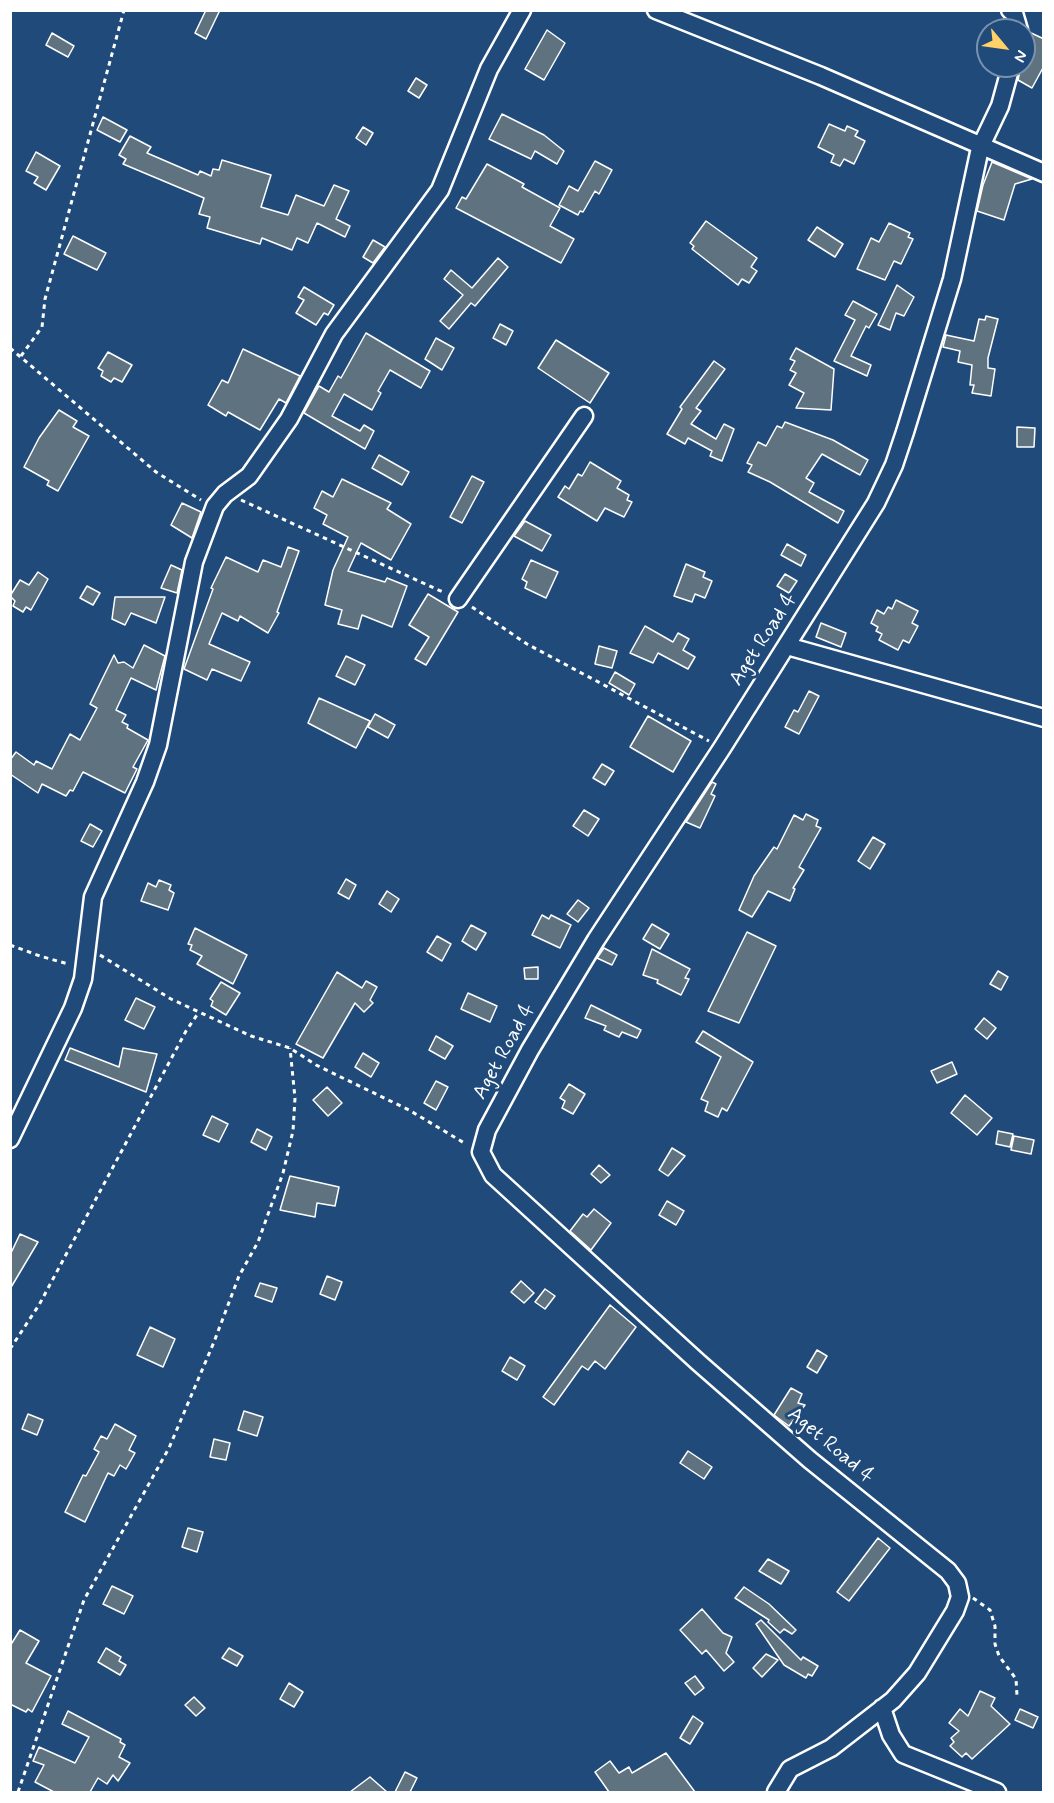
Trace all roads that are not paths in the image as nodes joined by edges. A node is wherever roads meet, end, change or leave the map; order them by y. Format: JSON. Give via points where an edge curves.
{"nodes":[{"id":1,"x":522,"y":10,"type":"edge"},
{"id":2,"x":656,"y":10,"type":"edge"},
{"id":3,"x":1008,"y":78,"type":"edge"},
{"id":4,"x":980,"y":148,"type":"junction"},
{"id":5,"x":1044,"y":173,"type":"edge"},
{"id":6,"x":584,"y":416,"type":"dead end"},
{"id":7,"x":458,"y":599,"type":"road end"},
{"id":8,"x":787,"y":646,"type":"junction"},
{"id":9,"x":1044,"y":718,"type":"edge"},
{"id":10,"x":10,"y":1139,"type":"edge"},
{"id":11,"x":882,"y":1708,"type":"junction"},
{"id":12,"x":776,"y":1792,"type":"edge"},
{"id":13,"x":997,"y":1792,"type":"edge"}],
"edges":[{"from":1,"to":10,"type":"street","via":[[489,69],[440,190],[334,334],[289,418],[249,476],[220,500],[194,562],[158,745],[93,897],[83,979]]},
{"from":2,"to":4,"type":"street","via":[[821,76]]},
{"from":3,"to":4,"type":"street","name":"Aget Road 4","via":[[1000,106]]},
{"from":4,"to":5,"type":"street"},
{"from":4,"to":8,"type":"street","name":"Aget Road 4","via":[[952,279],[894,465],[854,542]]},
{"from":6,"to":7,"type":"street"},
{"from":8,"to":9,"type":"street"},
{"from":8,"to":11,"type":"street","name":"Aget Road 4","via":[[596,940],[530,1050],[487,1130],[481,1152],[494,1175],[698,1362],[802,1453],[948,1571],[957,1583],[960,1597],[955,1611],[917,1673]]},
{"from":11,"to":12,"type":"street","via":[[831,1748],[790,1769]]},
{"from":11,"to":13,"type":"street","via":[[891,1735],[903,1754]]}]}
